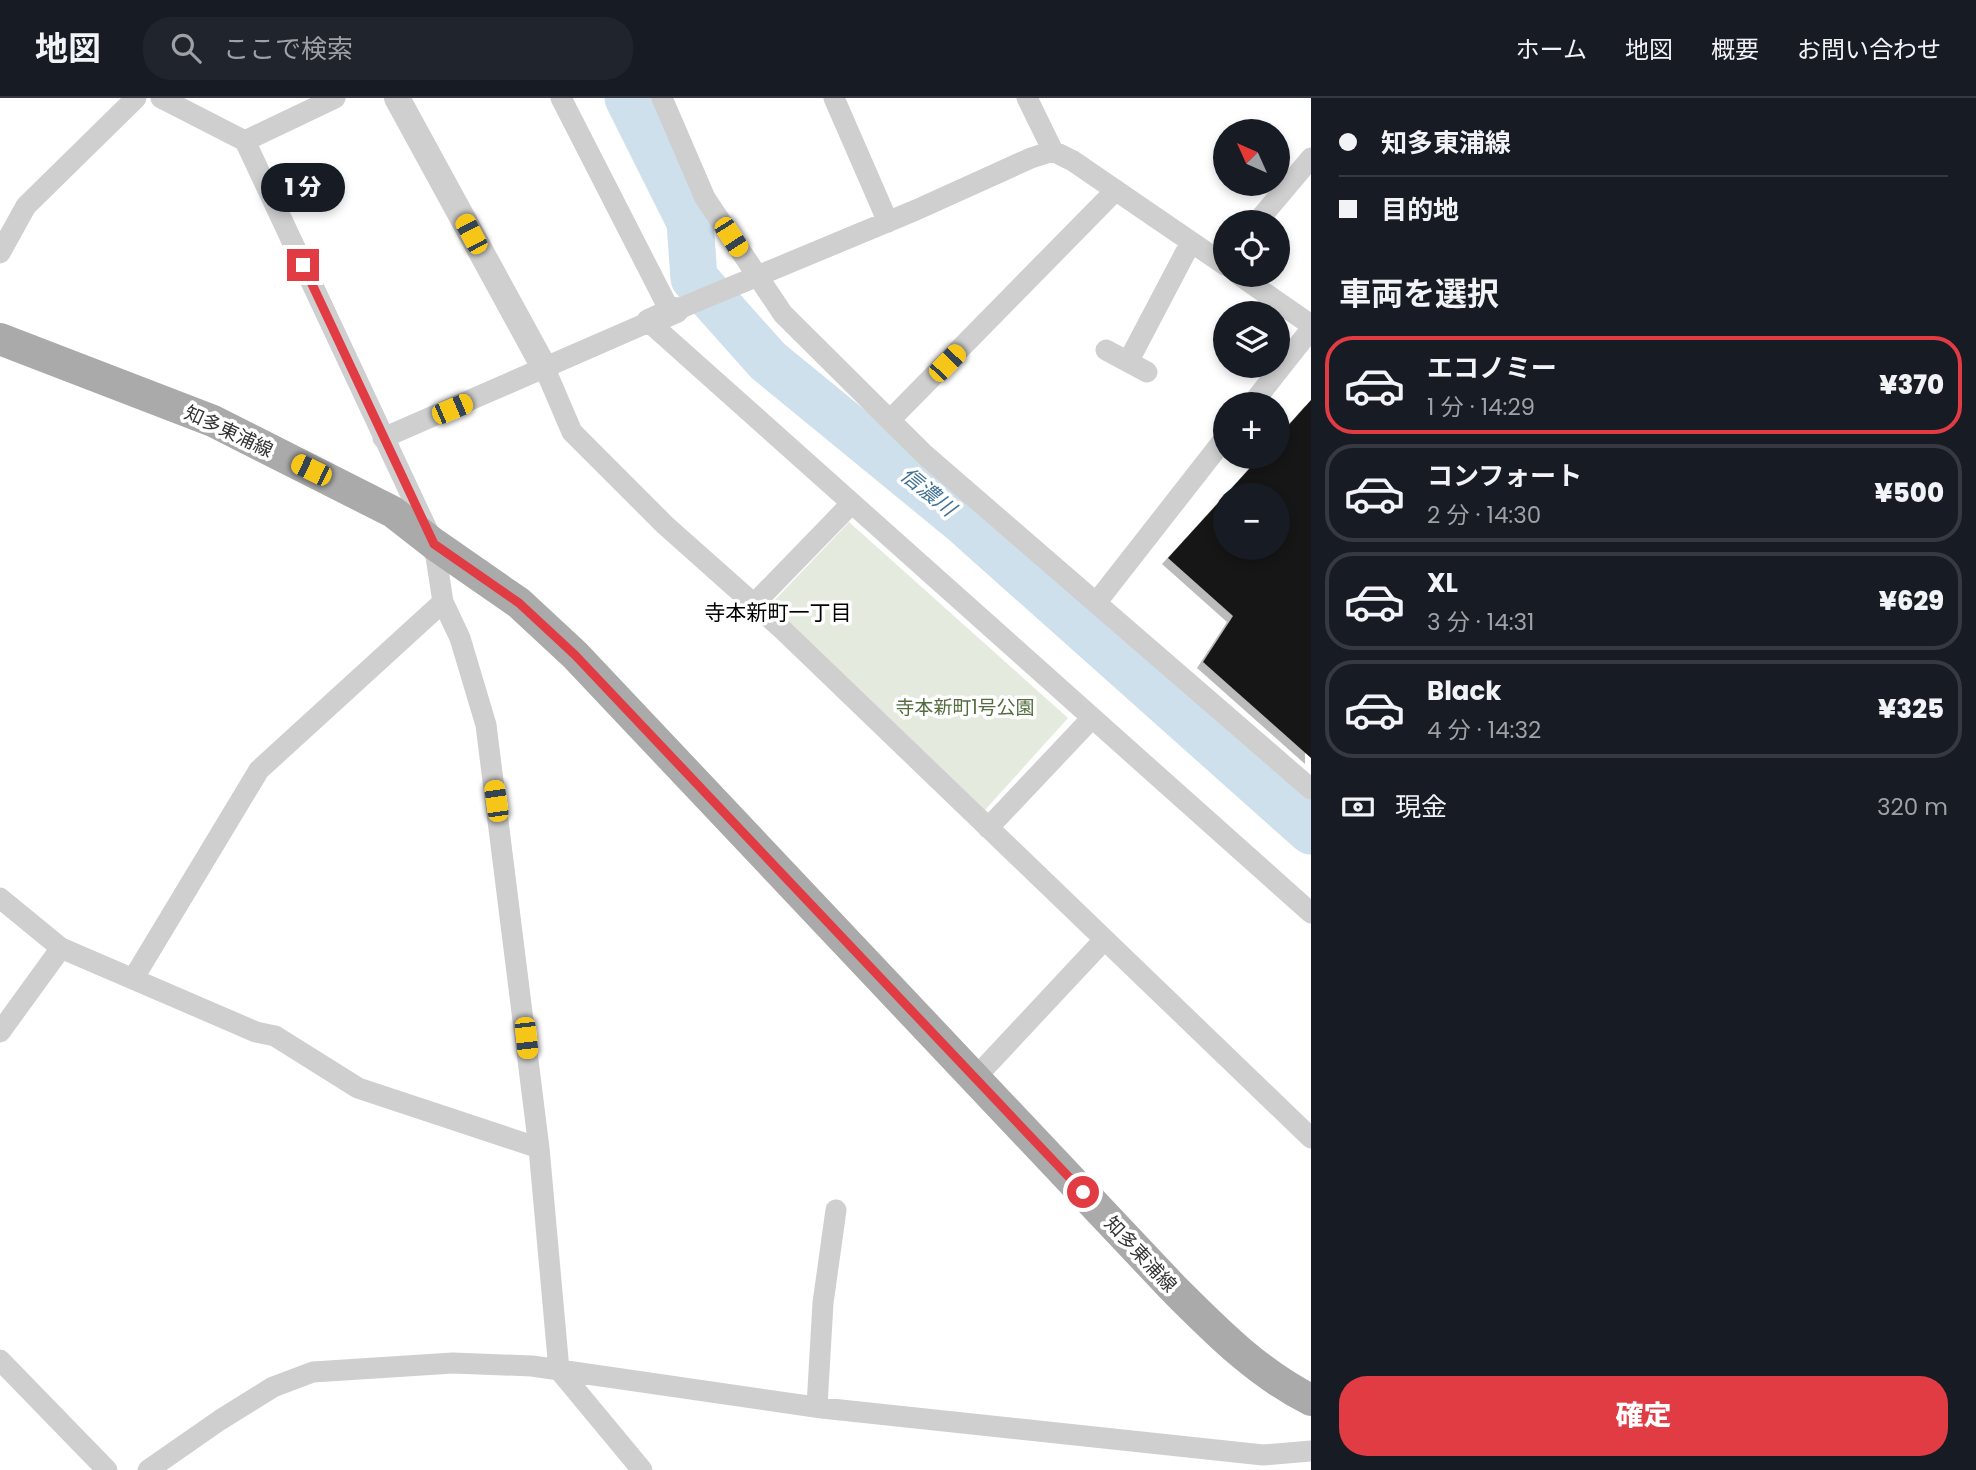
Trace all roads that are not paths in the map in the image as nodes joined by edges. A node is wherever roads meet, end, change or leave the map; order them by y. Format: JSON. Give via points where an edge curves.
{"nodes":[{"id":1,"x":136,"y":98,"type":"edge"},
{"id":2,"x":161,"y":98,"type":"edge"},
{"id":3,"x":335,"y":98,"type":"edge"},
{"id":4,"x":397,"y":98,"type":"edge"},
{"id":5,"x":561,"y":98,"type":"edge"},
{"id":6,"x":662,"y":98,"type":"edge"},
{"id":7,"x":834,"y":98,"type":"edge"},
{"id":8,"x":1027,"y":98,"type":"edge"},
{"id":9,"x":245,"y":141,"type":"junction"},
{"id":10,"x":1053,"y":151,"type":"junction"},
{"id":11,"x":1311,"y":158,"type":"edge"},
{"id":12,"x":1116,"y":190,"type":"junction"},
{"id":13,"x":1267,"y":210,"type":"edge"},
{"id":14,"x":888,"y":222,"type":"junction"},
{"id":15,"x":1191,"y":242,"type":"junction"},
{"id":16,"x":0,"y":253,"type":"edge"},
{"id":17,"x":1213,"y":256,"type":"edge"},
{"id":18,"x":757,"y":277,"type":"junction"},
{"id":19,"x":1257,"y":287,"type":"edge"},
{"id":20,"x":665,"y":315,"type":"junction"},
{"id":21,"x":1311,"y":327,"type":"edge"},
{"id":22,"x":0,"y":339,"type":"edge"},
{"id":23,"x":1106,"y":350,"type":"dead end"},
{"id":24,"x":545,"y":369,"type":"junction"},
{"id":25,"x":1261,"y":392,"type":"edge"},
{"id":26,"x":890,"y":420,"type":"junction"},
{"id":27,"x":383,"y":439,"type":"junction"},
{"id":28,"x":1213,"y":453,"type":"edge"},
{"id":29,"x":852,"y":503,"type":"junction"},
{"id":30,"x":434,"y":544,"type":"junction"},
{"id":31,"x":443,"y":603,"type":"junction"},
{"id":32,"x":1096,"y":603,"type":"junction"},
{"id":33,"x":754,"y":604,"type":"junction"},
{"id":34,"x":1092,"y":718,"type":"junction"},
{"id":35,"x":1311,"y":789,"type":"edge"},
{"id":36,"x":988,"y":828,"type":"junction"},
{"id":37,"x":0,"y":898,"type":"edge"},
{"id":38,"x":1311,"y":913,"type":"edge"},
{"id":39,"x":1104,"y":940,"type":"junction"},
{"id":40,"x":61,"y":948,"type":"junction"},
{"id":41,"x":133,"y":978,"type":"junction"},
{"id":42,"x":0,"y":1032,"type":"edge"},
{"id":43,"x":975,"y":1078,"type":"junction"},
{"id":44,"x":1311,"y":1138,"type":"edge"},
{"id":45,"x":539,"y":1148,"type":"junction"},
{"id":46,"x":836,"y":1210,"type":"dead end"},
{"id":47,"x":0,"y":1360,"type":"edge"},
{"id":48,"x":559,"y":1370,"type":"junction"},
{"id":49,"x":1311,"y":1401,"type":"edge"},
{"id":50,"x":817,"y":1406,"type":"junction"},
{"id":51,"x":1311,"y":1451,"type":"edge"},
{"id":52,"x":107,"y":1470,"type":"edge"},
{"id":53,"x":148,"y":1470,"type":"edge"},
{"id":54,"x":642,"y":1470,"type":"edge"}],
"edges":[{"from":1,"to":16,"type":"street","via":[[26,206]]},
{"from":2,"to":9,"type":"street"},
{"from":3,"to":9,"type":"street"},
{"from":4,"to":24,"type":"street"},
{"from":5,"to":20,"type":"street"},
{"from":6,"to":18,"type":"street","via":[[705,198]]},
{"from":7,"to":14,"type":"street"},
{"from":8,"to":10,"type":"street"},
{"from":9,"to":27,"type":"street"},
{"from":10,"to":12,"type":"street"},
{"from":10,"to":14,"type":"street"},
{"from":11,"to":13,"type":"street"},
{"from":12,"to":15,"type":"street"},
{"from":12,"to":26,"type":"street"},
{"from":14,"to":18,"type":"street"},
{"from":15,"to":17,"type":"street"},
{"from":15,"to":23,"type":"street","via":[[1137,367]]},
{"from":18,"to":20,"type":"street"},
{"from":18,"to":26,"type":"street","via":[[783,314]]},
{"from":19,"to":21,"type":"street"},
{"from":20,"to":24,"type":"street"},
{"from":20,"to":29,"type":"street"},
{"from":21,"to":25,"type":"street"},
{"from":22,"to":30,"type":"main road","name":"知多東浦線","via":[[212,421],[393,512]]},
{"from":24,"to":27,"type":"street"},
{"from":24,"to":33,"type":"street","via":[[572,432],[665,525]]},
{"from":26,"to":32,"type":"street"},
{"from":27,"to":30,"type":"street"},
{"from":28,"to":32,"type":"street"},
{"from":29,"to":33,"type":"street"},
{"from":29,"to":34,"type":"street"},
{"from":30,"to":31,"type":"street"},
{"from":30,"to":43,"type":"main road","name":"知多東浦線","via":[[519,603],[575,655]]},
{"from":31,"to":41,"type":"street","via":[[258,770]]},
{"from":31,"to":45,"type":"street","via":[[460,638],[486,725]]},
{"from":32,"to":35,"type":"street"},
{"from":33,"to":36,"type":"street"},
{"from":34,"to":36,"type":"street"},
{"from":34,"to":38,"type":"street"},
{"from":36,"to":39,"type":"street"},
{"from":37,"to":40,"type":"street"},
{"from":39,"to":43,"type":"street"},
{"from":39,"to":44,"type":"street"},
{"from":40,"to":41,"type":"street"},
{"from":40,"to":42,"type":"street"},
{"from":41,"to":45,"type":"street","via":[[275,1036],[358,1088]]},
{"from":43,"to":49,"type":"main road","name":"知多東浦線","via":[[1219,1334],[1265,1373]]},
{"from":45,"to":48,"type":"street"},
{"from":46,"to":50,"type":"street","via":[[823,1303]]},
{"from":47,"to":52,"type":"street"},
{"from":48,"to":50,"type":"street"},
{"from":48,"to":53,"type":"street","via":[[453,1363],[313,1372],[273,1387]]},
{"from":48,"to":54,"type":"street"},
{"from":50,"to":51,"type":"street","via":[[1262,1455]]}]}
